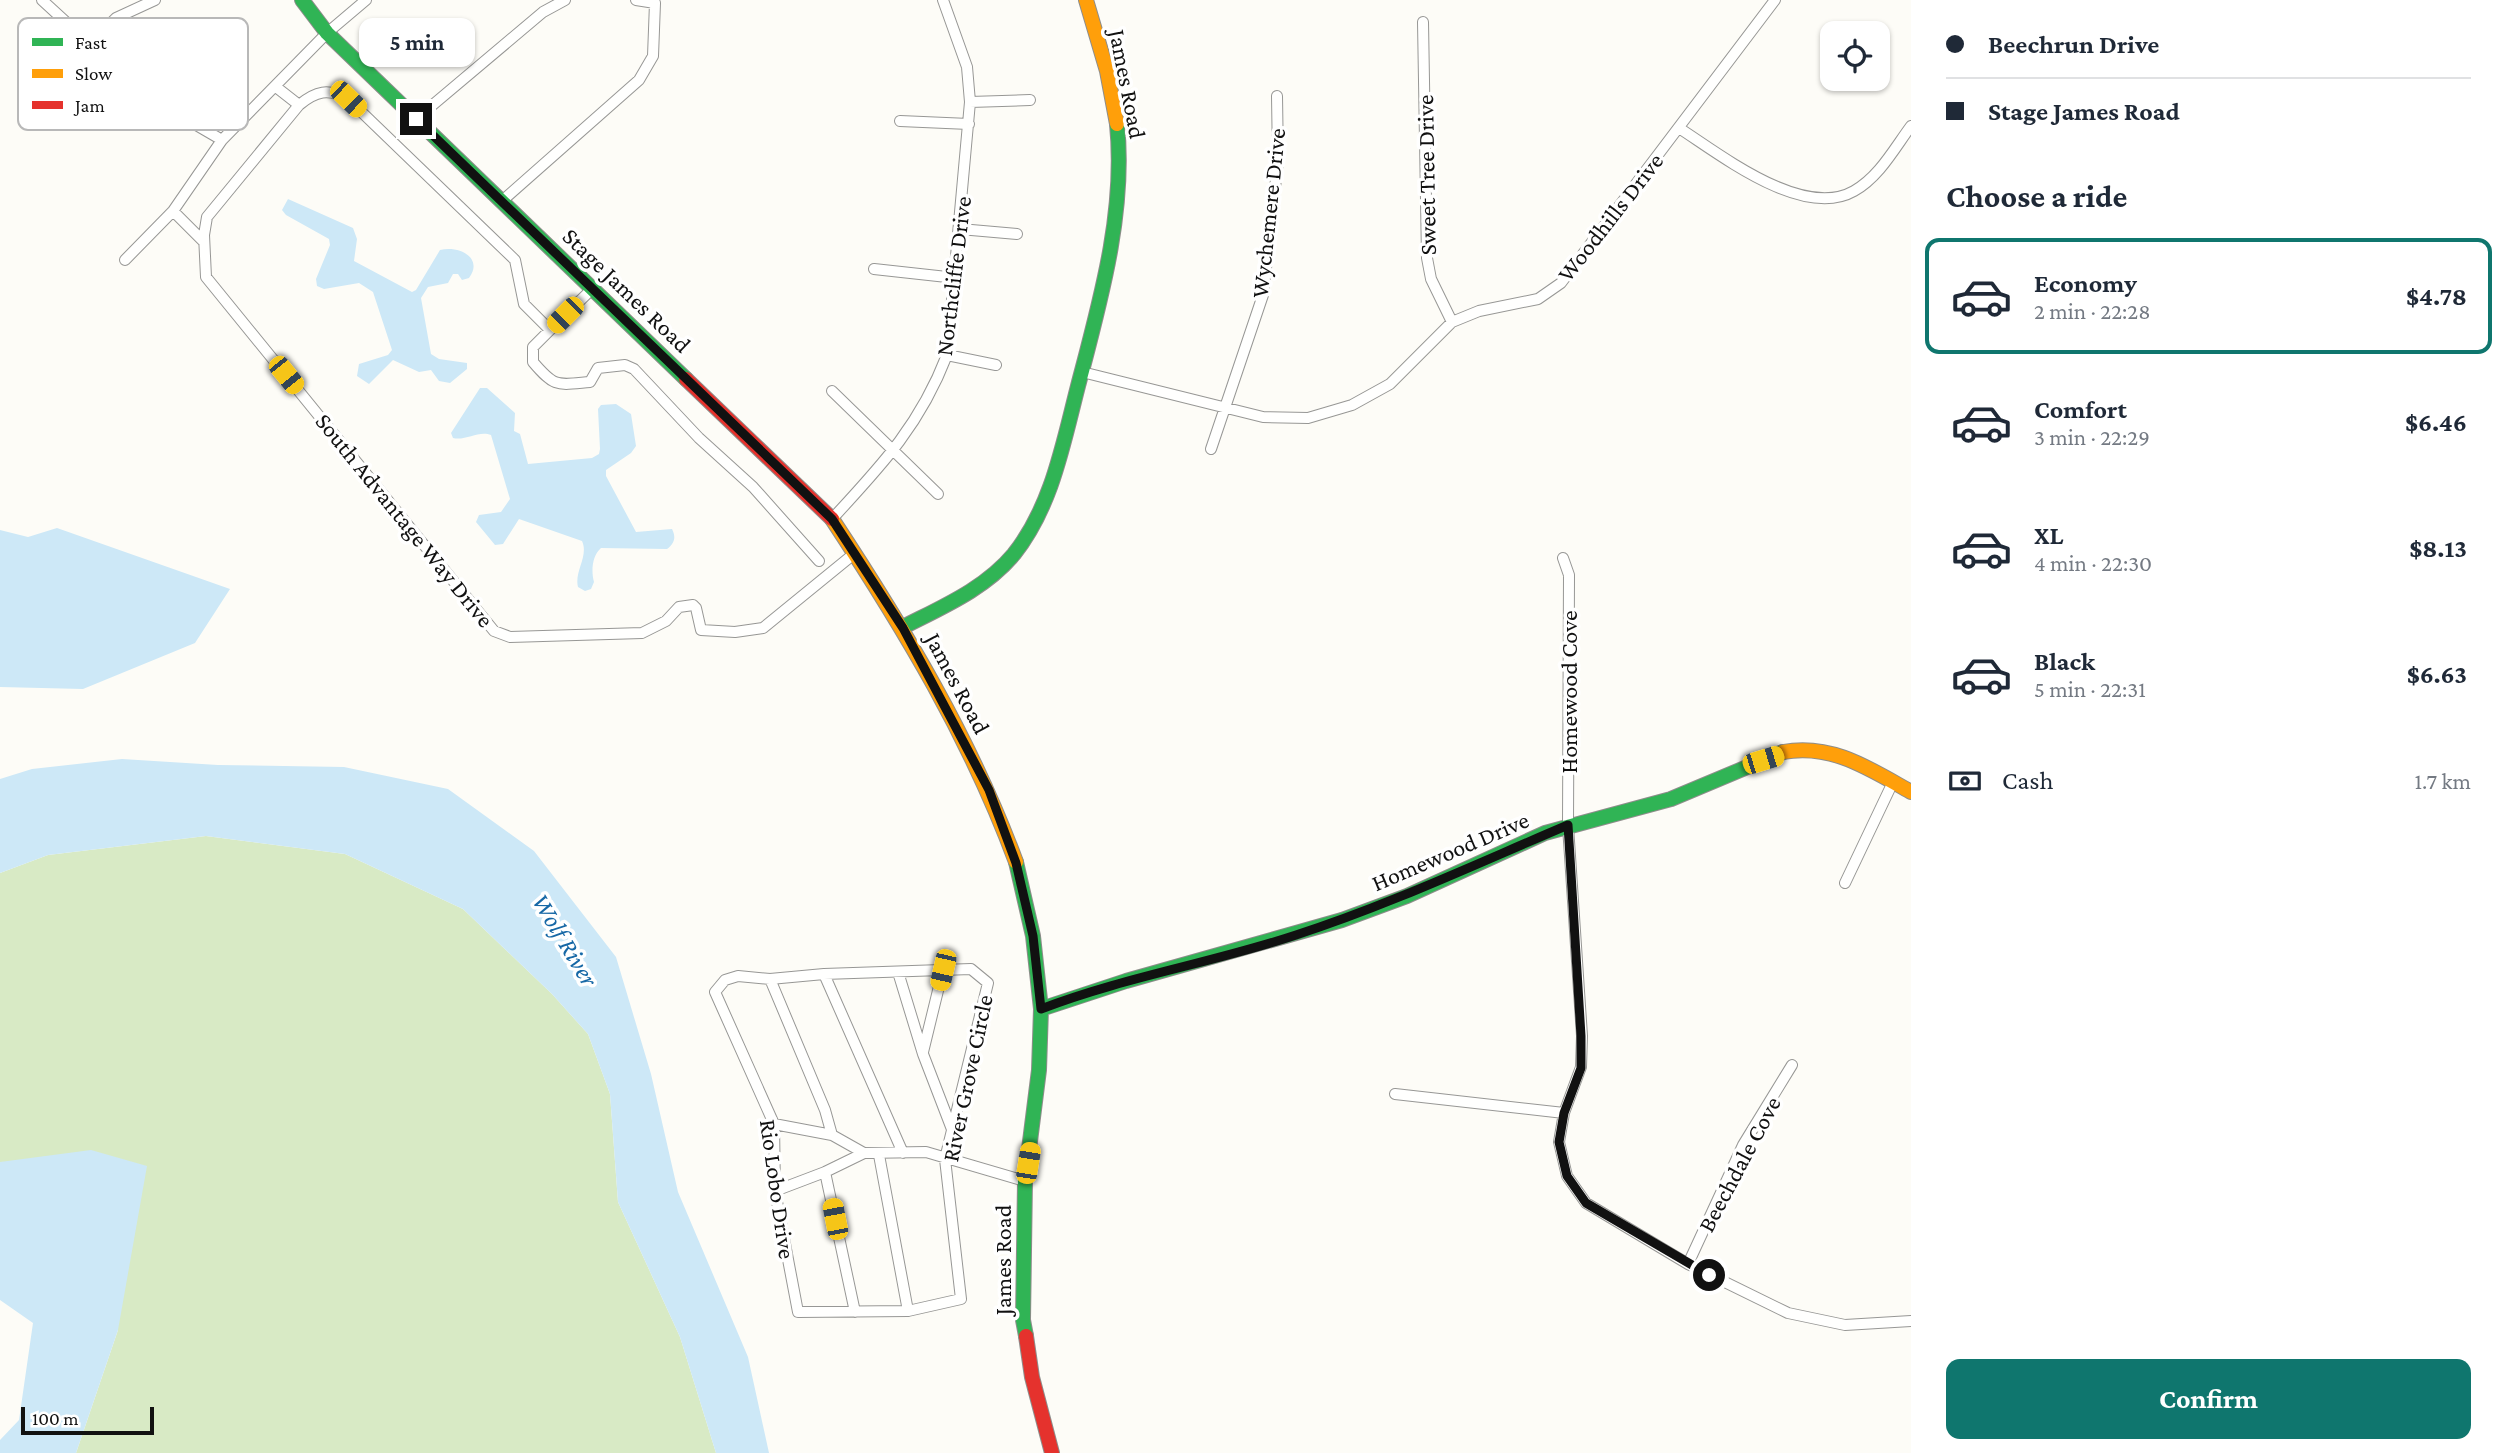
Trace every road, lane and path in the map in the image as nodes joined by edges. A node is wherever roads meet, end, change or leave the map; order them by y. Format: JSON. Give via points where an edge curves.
{"nodes":[{"id":1,"x":42,"y":0,"type":"edge"},
{"id":2,"x":155,"y":0,"type":"edge"},
{"id":3,"x":302,"y":0,"type":"edge"},
{"id":4,"x":366,"y":0,"type":"edge"},
{"id":5,"x":565,"y":0,"type":"edge"},
{"id":6,"x":636,"y":0,"type":"edge"},
{"id":7,"x":943,"y":0,"type":"edge"},
{"id":8,"x":1086,"y":0,"type":"edge"},
{"id":9,"x":1771,"y":2,"type":"edge"},
{"id":10,"x":62,"y":18,"type":"edge"},
{"id":11,"x":116,"y":18,"type":"edge"},
{"id":12,"x":1423,"y":22,"type":"dead end"},
{"id":13,"x":327,"y":33,"type":"junction"},
{"id":14,"x":276,"y":87,"type":"junction"},
{"id":15,"x":1277,"y":96,"type":"dead end"},
{"id":16,"x":1030,"y":100,"type":"dead end"},
{"id":17,"x":970,"y":102,"type":"junction"},
{"id":18,"x":299,"y":105,"type":"junction"},
{"id":19,"x":248,"y":114,"type":"edge"},
{"id":20,"x":416,"y":119,"type":"junction"},
{"id":21,"x":900,"y":121,"type":"dead end"},
{"id":22,"x":969,"y":124,"type":"junction"},
{"id":23,"x":1911,"y":126,"type":"edge"},
{"id":24,"x":1679,"y":128,"type":"junction"},
{"id":25,"x":205,"y":130,"type":"edge"},
{"id":26,"x":232,"y":130,"type":"edge"},
{"id":27,"x":222,"y":140,"type":"junction"},
{"id":28,"x":502,"y":201,"type":"junction"},
{"id":29,"x":173,"y":211,"type":"junction"},
{"id":30,"x":960,"y":229,"type":"junction"},
{"id":31,"x":1017,"y":234,"type":"dead end"},
{"id":32,"x":204,"y":242,"type":"junction"},
{"id":33,"x":125,"y":260,"type":"dead end"},
{"id":34,"x":874,"y":270,"type":"dead end"},
{"id":35,"x":956,"y":278,"type":"junction"},
{"id":36,"x":593,"y":288,"type":"junction"},
{"id":37,"x":1452,"y":322,"type":"junction"},
{"id":38,"x":550,"y":330,"type":"junction"},
{"id":39,"x":947,"y":355,"type":"junction"},
{"id":40,"x":996,"y":365,"type":"dead end"},
{"id":41,"x":1082,"y":372,"type":"junction"},
{"id":42,"x":832,"y":391,"type":"dead end"},
{"id":43,"x":1224,"y":408,"type":"junction"},
{"id":44,"x":1211,"y":449,"type":"dead end"},
{"id":45,"x":895,"y":452,"type":"junction"},
{"id":46,"x":938,"y":494,"type":"dead end"},
{"id":47,"x":832,"y":519,"type":"junction"},
{"id":48,"x":855,"y":553,"type":"junction"},
{"id":49,"x":1563,"y":558,"type":"dead end"},
{"id":50,"x":819,"y":561,"type":"dead end"},
{"id":51,"x":903,"y":628,"type":"junction"},
{"id":52,"x":1893,"y":782,"type":"junction"},
{"id":53,"x":1911,"y":792,"type":"edge"},
{"id":54,"x":1568,"y":825,"type":"junction"},
{"id":55,"x":1846,"y":883,"type":"dead end"},
{"id":56,"x":943,"y":970,"type":"junction"},
{"id":57,"x":898,"y":972,"type":"junction"},
{"id":58,"x":824,"y":974,"type":"junction"},
{"id":59,"x":770,"y":979,"type":"junction"},
{"id":60,"x":1041,"y":1009,"type":"junction"},
{"id":61,"x":923,"y":1054,"type":"junction"},
{"id":62,"x":1792,"y":1065,"type":"dead end"},
{"id":63,"x":1395,"y":1094,"type":"dead end"},
{"id":64,"x":1564,"y":1113,"type":"junction"},
{"id":65,"x":774,"y":1124,"type":"junction"},
{"id":66,"x":953,"y":1132,"type":"junction"},
{"id":67,"x":832,"y":1135,"type":"junction"},
{"id":68,"x":864,"y":1153,"type":"junction"},
{"id":69,"x":903,"y":1153,"type":"junction"},
{"id":70,"x":879,"y":1154,"type":"junction"},
{"id":71,"x":945,"y":1159,"type":"junction"},
{"id":72,"x":825,"y":1172,"type":"junction"},
{"id":73,"x":1025,"y":1181,"type":"junction"},
{"id":74,"x":775,"y":1191,"type":"junction"},
{"id":75,"x":1688,"y":1264,"type":"junction"},
{"id":76,"x":908,"y":1311,"type":"junction"},
{"id":77,"x":855,"y":1312,"type":"junction"},
{"id":78,"x":1911,"y":1321,"type":"edge"},
{"id":79,"x":1052,"y":1453,"type":"edge"}],
"edges":[{"from":1,"to":10,"type":"street"},
{"from":2,"to":11,"type":"street"},
{"from":3,"to":13,"type":"main road","name":"Stage James Road"},
{"from":4,"to":13,"type":"street"},
{"from":5,"to":20,"type":"street","via":[[543,12]]},
{"from":6,"to":28,"type":"street","via":[[655,3],[653,56],[639,80]]},
{"from":7,"to":17,"type":"street","name":"Northcliffe Drive","via":[[967,67]]},
{"from":8,"to":41,"type":"main road","name":"James Road","via":[[1117,118],[1119,144],[1111,243]]},
{"from":9,"to":24,"type":"street","name":"Woodhills Drive"},
{"from":12,"to":37,"type":"street","name":"Sweet Tree Drive","via":[[1427,258],[1430,279]]},
{"from":13,"to":14,"type":"street"},
{"from":13,"to":20,"type":"main road","name":"Stage James Road"},
{"from":14,"to":18,"type":"street"},
{"from":14,"to":19,"type":"street"},
{"from":15,"to":43,"type":"street","name":"Wychemere Drive","via":[[1278,161],[1263,295]]},
{"from":16,"to":17,"type":"street"},
{"from":17,"to":22,"type":"street","name":"Northcliffe Drive"},
{"from":18,"to":32,"type":"street","name":"South Advantage Way Drive","via":[[207,217]]},
{"from":18,"to":38,"type":"street","name":"South Advantage Way Drive","via":[[314,92],[334,91],[348,99],[514,260],[524,304]]},
{"from":20,"to":28,"type":"main road","name":"Stage James Road"},
{"from":21,"to":22,"type":"street"},
{"from":22,"to":30,"type":"street","name":"Northcliffe Drive"},
{"from":23,"to":24,"type":"street","via":[[1874,176],[1853,192],[1828,200],[1758,178]]},
{"from":24,"to":37,"type":"street","name":"Woodhills Drive","via":[[1561,283],[1538,299],[1479,311]]},
{"from":25,"to":27,"type":"street"},
{"from":26,"to":27,"type":"street"},
{"from":27,"to":29,"type":"street"},
{"from":28,"to":36,"type":"main road","name":"Stage James Road"},
{"from":29,"to":32,"type":"street"},
{"from":29,"to":33,"type":"street"},
{"from":30,"to":31,"type":"street"},
{"from":30,"to":35,"type":"street","name":"Northcliffe Drive"},
{"from":32,"to":48,"type":"street","name":"South Advantage Way Drive","via":[[206,277],[495,631],[510,638],[642,633],[666,621],[679,607],[692,605],[701,630],[763,628]]},
{"from":34,"to":35,"type":"street"},
{"from":35,"to":39,"type":"street","name":"Northcliffe Drive"},
{"from":36,"to":38,"type":"street"},
{"from":36,"to":47,"type":"main road","name":"Stage James Road"},
{"from":37,"to":43,"type":"street","name":"Woodhills Drive","via":[[1390,384],[1352,405],[1308,418],[1263,417]]},
{"from":38,"to":50,"type":"street","via":[[533,347],[533,362],[551,383],[590,382],[598,368],[625,365],[634,369],[753,487]]},
{"from":39,"to":40,"type":"street"},
{"from":39,"to":45,"type":"street","name":"Northcliffe Drive","via":[[933,391]]},
{"from":41,"to":43,"type":"street","name":"Woodhills Drive"},
{"from":41,"to":51,"type":"main road","name":"James Road","via":[[1051,482],[1023,543],[997,572],[969,592]]},
{"from":42,"to":45,"type":"street"},
{"from":43,"to":44,"type":"street","name":"Wychemere Drive"},
{"from":45,"to":46,"type":"street"},
{"from":45,"to":47,"type":"street","name":"Northcliffe Drive"},
{"from":47,"to":48,"type":"main road","name":"Stage James Road"},
{"from":48,"to":51,"type":"main road","name":"Stage James Road"},
{"from":49,"to":54,"type":"street","name":"Homewood Cove","via":[[1569,575]]},
{"from":51,"to":60,"type":"main road","name":"James Road","via":[[989,790],[1016,863],[1033,936]]},
{"from":52,"to":53,"type":"main road","name":"Homewood Drive"},
{"from":52,"to":54,"type":"main road","name":"Homewood Drive","via":[[1840,756],[1799,749],[1670,799]]},
{"from":52,"to":55,"type":"street"},
{"from":54,"to":60,"type":"main road","name":"Homewood Drive","via":[[1386,904],[1294,936],[1087,991]]},
{"from":54,"to":64,"type":"street","name":"Homewood Cove","via":[[1581,1068]]},
{"from":56,"to":57,"type":"street"},
{"from":56,"to":61,"type":"street"},
{"from":56,"to":66,"type":"street","name":"River Grove Circle","via":[[971,969],[988,983]]},
{"from":57,"to":58,"type":"street"},
{"from":57,"to":61,"type":"street"},
{"from":58,"to":59,"type":"street"},
{"from":58,"to":69,"type":"street"},
{"from":59,"to":65,"type":"street","name":"Rio Lobo Drive","via":[[738,976],[725,980],[715,992]]},
{"from":59,"to":67,"type":"street"},
{"from":60,"to":73,"type":"main road","name":"James Road","via":[[1039,1070]]},
{"from":61,"to":66,"type":"street"},
{"from":62,"to":75,"type":"street","name":"Beechdale Cove","via":[[1743,1145]]},
{"from":63,"to":64,"type":"street"},
{"from":64,"to":75,"type":"street","name":"Homewood Cove","via":[[1559,1142],[1564,1165],[1586,1203]]},
{"from":65,"to":67,"type":"street"},
{"from":65,"to":74,"type":"street","name":"Rio Lobo Drive"},
{"from":66,"to":71,"type":"street","name":"River Grove Circle"},
{"from":67,"to":68,"type":"street"},
{"from":68,"to":70,"type":"street"},
{"from":68,"to":72,"type":"street"},
{"from":69,"to":70,"type":"street"},
{"from":69,"to":71,"type":"street","via":[[926,1152]]},
{"from":70,"to":76,"type":"street"},
{"from":71,"to":73,"type":"street"},
{"from":71,"to":76,"type":"street","name":"River Grove Circle","via":[[961,1299]]},
{"from":72,"to":74,"type":"street"},
{"from":72,"to":77,"type":"street"},
{"from":73,"to":79,"type":"main road","name":"James Road","via":[[1023,1320]]},
{"from":74,"to":77,"type":"street","name":"Rio Lobo Drive","via":[[798,1312]]},
{"from":75,"to":78,"type":"street","name":"Homewood Cove","via":[[1798,1317],[1845,1325]]},
{"from":76,"to":77,"type":"street"}]}
